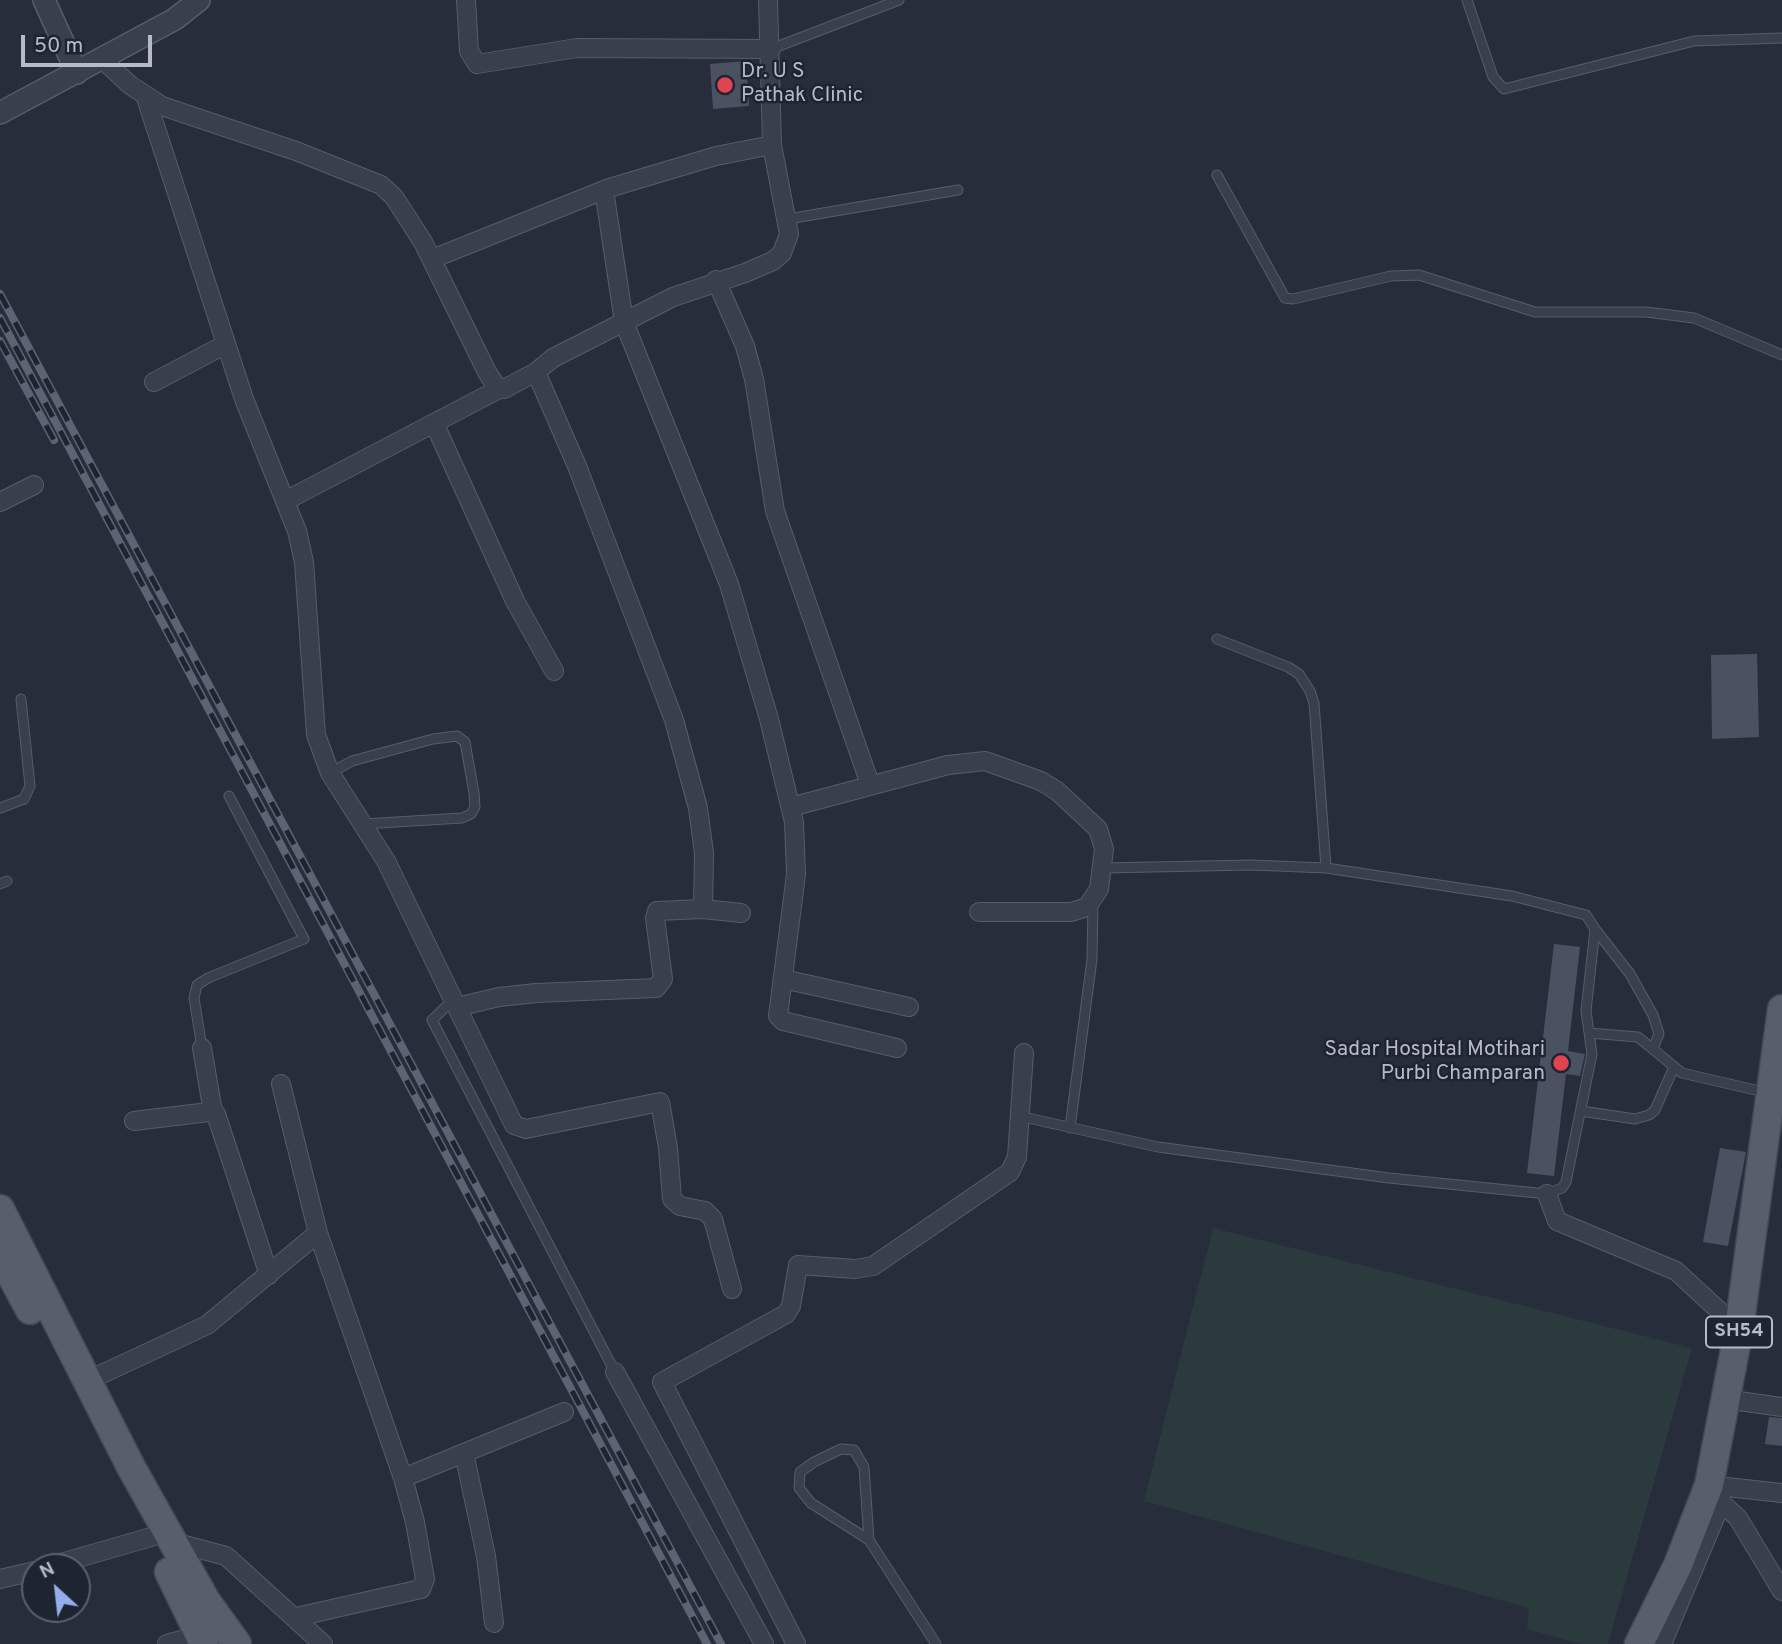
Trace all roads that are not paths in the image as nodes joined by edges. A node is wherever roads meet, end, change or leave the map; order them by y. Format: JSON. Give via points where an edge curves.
{"nodes":[{"id":1,"x":44,"y":0,"type":"edge"},
{"id":2,"x":199,"y":0,"type":"edge"},
{"id":3,"x":466,"y":0,"type":"edge"},
{"id":4,"x":768,"y":0,"type":"edge"},
{"id":5,"x":899,"y":0,"type":"edge"},
{"id":6,"x":1467,"y":0,"type":"edge"},
{"id":7,"x":1782,"y":38,"type":"edge"},
{"id":8,"x":771,"y":49,"type":"junction"},
{"id":9,"x":103,"y":60,"type":"junction"},
{"id":10,"x":77,"y":73,"type":"junction"},
{"id":11,"x":146,"y":98,"type":"junction"},
{"id":12,"x":0,"y":113,"type":"edge"},
{"id":13,"x":772,"y":145,"type":"junction"},
{"id":14,"x":1217,"y":175,"type":"dead end"},
{"id":15,"x":604,"y":190,"type":"junction"},
{"id":16,"x":958,"y":190,"type":"dead end"},
{"id":17,"x":788,"y":219,"type":"junction"},
{"id":18,"x":432,"y":259,"type":"junction"},
{"id":19,"x":716,"y":280,"type":"junction"},
{"id":20,"x":624,"y":322,"type":"junction"},
{"id":21,"x":226,"y":344,"type":"junction"},
{"id":22,"x":1782,"y":355,"type":"edge"},
{"id":23,"x":536,"y":372,"type":"junction"},
{"id":24,"x":155,"y":382,"type":"dead end"},
{"id":25,"x":501,"y":388,"type":"junction"},
{"id":26,"x":435,"y":425,"type":"junction"},
{"id":27,"x":34,"y":485,"type":"dead end"},
{"id":28,"x":287,"y":500,"type":"junction"},
{"id":29,"x":0,"y":502,"type":"edge"},
{"id":30,"x":1217,"y":639,"type":"dead end"},
{"id":31,"x":554,"y":671,"type":"dead end"},
{"id":32,"x":21,"y":699,"type":"dead end"},
{"id":33,"x":330,"y":773,"type":"junction"},
{"id":34,"x":870,"y":784,"type":"junction"},
{"id":35,"x":229,"y":796,"type":"dead end"},
{"id":36,"x":791,"y":807,"type":"junction"},
{"id":37,"x":0,"y":808,"type":"edge"},
{"id":38,"x":363,"y":824,"type":"junction"},
{"id":39,"x":1326,"y":868,"type":"junction"},
{"id":40,"x":1102,"y":869,"type":"junction"},
{"id":41,"x":1093,"y":903,"type":"junction"},
{"id":42,"x":703,"y":909,"type":"junction"},
{"id":43,"x":979,"y":912,"type":"dead end"},
{"id":44,"x":741,"y":913,"type":"dead end"},
{"id":45,"x":1595,"y":929,"type":"junction"},
{"id":46,"x":783,"y":979,"type":"junction"},
{"id":47,"x":455,"y":1003,"type":"junction"},
{"id":48,"x":909,"y":1007,"type":"dead end"},
{"id":49,"x":1781,"y":1020,"type":"edge"},
{"id":50,"x":1589,"y":1033,"type":"junction"},
{"id":51,"x":202,"y":1048,"type":"joint"},
{"id":52,"x":898,"y":1048,"type":"dead end"},
{"id":53,"x":1653,"y":1048,"type":"junction"},
{"id":54,"x":1024,"y":1053,"type":"dead end"},
{"id":55,"x":1674,"y":1067,"type":"junction"},
{"id":56,"x":281,"y":1084,"type":"dead end"},
{"id":57,"x":1771,"y":1094,"type":"junction"},
{"id":58,"x":1581,"y":1111,"type":"junction"},
{"id":59,"x":213,"y":1112,"type":"junction"},
{"id":60,"x":1019,"y":1116,"type":"junction"},
{"id":61,"x":134,"y":1121,"type":"dead end"},
{"id":62,"x":1070,"y":1128,"type":"junction"},
{"id":63,"x":1547,"y":1194,"type":"junction"},
{"id":64,"x":0,"y":1209,"type":"edge"},
{"id":65,"x":318,"y":1233,"type":"junction"},
{"id":66,"x":0,"y":1254,"type":"edge"},
{"id":67,"x":269,"y":1275,"type":"junction"},
{"id":68,"x":732,"y":1289,"type":"dead end"},
{"id":69,"x":1739,"y":1329,"type":"junction"},
{"id":70,"x":615,"y":1372,"type":"joint"},
{"id":71,"x":88,"y":1381,"type":"junction"},
{"id":72,"x":1726,"y":1399,"type":"junction"},
{"id":73,"x":1782,"y":1407,"type":"edge"},
{"id":74,"x":564,"y":1412,"type":"dead end"},
{"id":75,"x":464,"y":1453,"type":"junction"},
{"id":76,"x":403,"y":1478,"type":"junction"},
{"id":77,"x":1713,"y":1492,"type":"junction"},
{"id":78,"x":1782,"y":1493,"type":"edge"},
{"id":79,"x":869,"y":1539,"type":"junction"},
{"id":80,"x":162,"y":1540,"type":"junction"},
{"id":81,"x":91,"y":1557,"type":"edge"},
{"id":82,"x":21,"y":1574,"type":"edge"},
{"id":83,"x":0,"y":1579,"type":"edge"},
{"id":84,"x":1782,"y":1591,"type":"edge"},
{"id":85,"x":296,"y":1617,"type":"junction"},
{"id":86,"x":494,"y":1623,"type":"dead end"},
{"id":87,"x":220,"y":1640,"type":"edge"},
{"id":88,"x":1647,"y":1643,"type":"edge"},
{"id":89,"x":167,"y":1644,"type":"edge"},
{"id":90,"x":323,"y":1644,"type":"edge"},
{"id":91,"x":764,"y":1644,"type":"edge"},
{"id":92,"x":796,"y":1644,"type":"edge"},
{"id":93,"x":936,"y":1644,"type":"edge"}],
"edges":[{"from":1,"to":10,"type":"street"},
{"from":2,"to":9,"type":"street"},
{"from":3,"to":8,"type":"street","via":[[469,51],[477,64],[577,48]]},
{"from":4,"to":8,"type":"street"},
{"from":5,"to":8,"type":"lane"},
{"from":6,"to":7,"type":"lane","via":[[1493,78],[1504,89],[1694,41]]},
{"from":8,"to":13,"type":"street"},
{"from":9,"to":10,"type":"street"},
{"from":9,"to":11,"type":"street"},
{"from":10,"to":12,"type":"street"},
{"from":11,"to":18,"type":"street","via":[[373,181],[394,197]]},
{"from":11,"to":21,"type":"street"},
{"from":13,"to":15,"type":"street","via":[[716,156]]},
{"from":13,"to":17,"type":"street"},
{"from":14,"to":22,"type":"lane","via":[[1285,298],[1391,276],[1419,275],[1535,312],[1646,312],[1694,318]]},
{"from":15,"to":18,"type":"street"},
{"from":15,"to":20,"type":"street"},
{"from":16,"to":17,"type":"lane"},
{"from":17,"to":19,"type":"street","via":[[786,245],[773,261]]},
{"from":18,"to":25,"type":"street","via":[[487,372]]},
{"from":19,"to":20,"type":"street"},
{"from":19,"to":34,"type":"street","via":[[754,379],[775,511]]},
{"from":20,"to":23,"type":"street","via":[[553,358]]},
{"from":20,"to":36,"type":"street","via":[[729,584]]},
{"from":21,"to":24,"type":"street"},
{"from":21,"to":28,"type":"street"},
{"from":23,"to":25,"type":"street"},
{"from":23,"to":42,"type":"street","via":[[582,478],[674,720],[698,808],[704,853]]},
{"from":25,"to":26,"type":"street"},
{"from":26,"to":28,"type":"street"},
{"from":26,"to":31,"type":"street","via":[[515,601]]},
{"from":27,"to":29,"type":"street"},
{"from":28,"to":33,"type":"street","via":[[304,562],[316,735]]},
{"from":30,"to":39,"type":"lane","via":[[1288,667],[1310,691]]},
{"from":32,"to":37,"type":"lane","via":[[30,786],[24,799]]},
{"from":33,"to":38,"type":"street"},
{"from":33,"to":38,"type":"lane","via":[[352,761],[433,739],[457,736],[465,742],[474,793],[471,814]]},
{"from":34,"to":36,"type":"street"},
{"from":34,"to":40,"type":"street","via":[[967,762],[999,765],[1057,790],[1093,823],[1104,841]]},
{"from":35,"to":51,"type":"lane","via":[[304,939],[197,985],[194,998]]},
{"from":36,"to":46,"type":"street","via":[[796,874]]},
{"from":38,"to":47,"type":"street","via":[[387,862]]},
{"from":39,"to":40,"type":"lane"},
{"from":39,"to":45,"type":"lane","via":[[1512,896],[1580,912],[1590,918]]},
{"from":40,"to":41,"type":"street"},
{"from":41,"to":43,"type":"street","via":[[1072,912]]},
{"from":41,"to":62,"type":"lane","via":[[1091,959]]},
{"from":42,"to":44,"type":"street"},
{"from":42,"to":47,"type":"street","via":[[655,912],[663,979],[656,988],[536,993]]},
{"from":45,"to":50,"type":"lane","via":[[1586,1011]]},
{"from":45,"to":53,"type":"lane","via":[[1622,962],[1653,1016],[1659,1034]]},
{"from":46,"to":48,"type":"street"},
{"from":46,"to":52,"type":"street","via":[[777,1013],[783,1021]]},
{"from":47,"to":68,"type":"street","via":[[517,1127],[526,1129],[654,1101],[662,1104],[672,1199],[711,1215]]},
{"from":47,"to":70,"type":"lane","via":[[432,1020]]},
{"from":49,"to":57,"type":"main road","number":"SH54"},
{"from":50,"to":53,"type":"lane","via":[[1638,1037]]},
{"from":50,"to":58,"type":"lane","via":[[1592,1054]]},
{"from":51,"to":59,"type":"street"},
{"from":53,"to":55,"type":"lane"},
{"from":54,"to":60,"type":"street"},
{"from":55,"to":57,"type":"lane","via":[[1691,1077]]},
{"from":55,"to":58,"type":"lane","via":[[1649,1115],[1635,1119]]},
{"from":56,"to":65,"type":"street"},
{"from":57,"to":69,"type":"main road","number":"SH54"},
{"from":58,"to":63,"type":"lane","via":[[1566,1182]]},
{"from":59,"to":61,"type":"street"},
{"from":59,"to":67,"type":"street","via":[[220,1121]]},
{"from":60,"to":62,"type":"lane"},
{"from":60,"to":92,"type":"street","via":[[1017,1157],[1004,1176],[873,1266],[798,1265],[786,1314],[662,1382]]},
{"from":62,"to":63,"type":"lane","via":[[1158,1147]]},
{"from":63,"to":69,"type":"street","via":[[1557,1221],[1676,1271]]},
{"from":64,"to":71,"type":"main road"},
{"from":65,"to":67,"type":"street"},
{"from":65,"to":76,"type":"street"},
{"from":66,"to":80,"type":"main road"},
{"from":67,"to":71,"type":"street","via":[[207,1325]]},
{"from":69,"to":72,"type":"main road","number":"SH54"},
{"from":70,"to":91,"type":"street"},
{"from":71,"to":80,"type":"main road"},
{"from":72,"to":73,"type":"street"},
{"from":72,"to":77,"type":"main road","number":"SH54"},
{"from":74,"to":75,"type":"street"},
{"from":75,"to":76,"type":"street"},
{"from":75,"to":86,"type":"street","via":[[486,1556]]},
{"from":76,"to":85,"type":"street","via":[[424,1586]]},
{"from":77,"to":78,"type":"street"},
{"from":77,"to":84,"type":"street","via":[[1751,1536]]},
{"from":77,"to":88,"type":"main road","number":"SH54"},
{"from":79,"to":79,"type":"lane","via":[[859,1454],[841,1449],[800,1472],[799,1488],[811,1503]]},
{"from":79,"to":93,"type":"lane"},
{"from":80,"to":81,"type":"street"},
{"from":80,"to":85,"type":"street","via":[[226,1556]]},
{"from":80,"to":87,"type":"main road","via":[[206,1601]]},
{"from":82,"to":83,"type":"street"},
{"from":85,"to":90,"type":"street"},
{"from":87,"to":89,"type":"street"}]}
